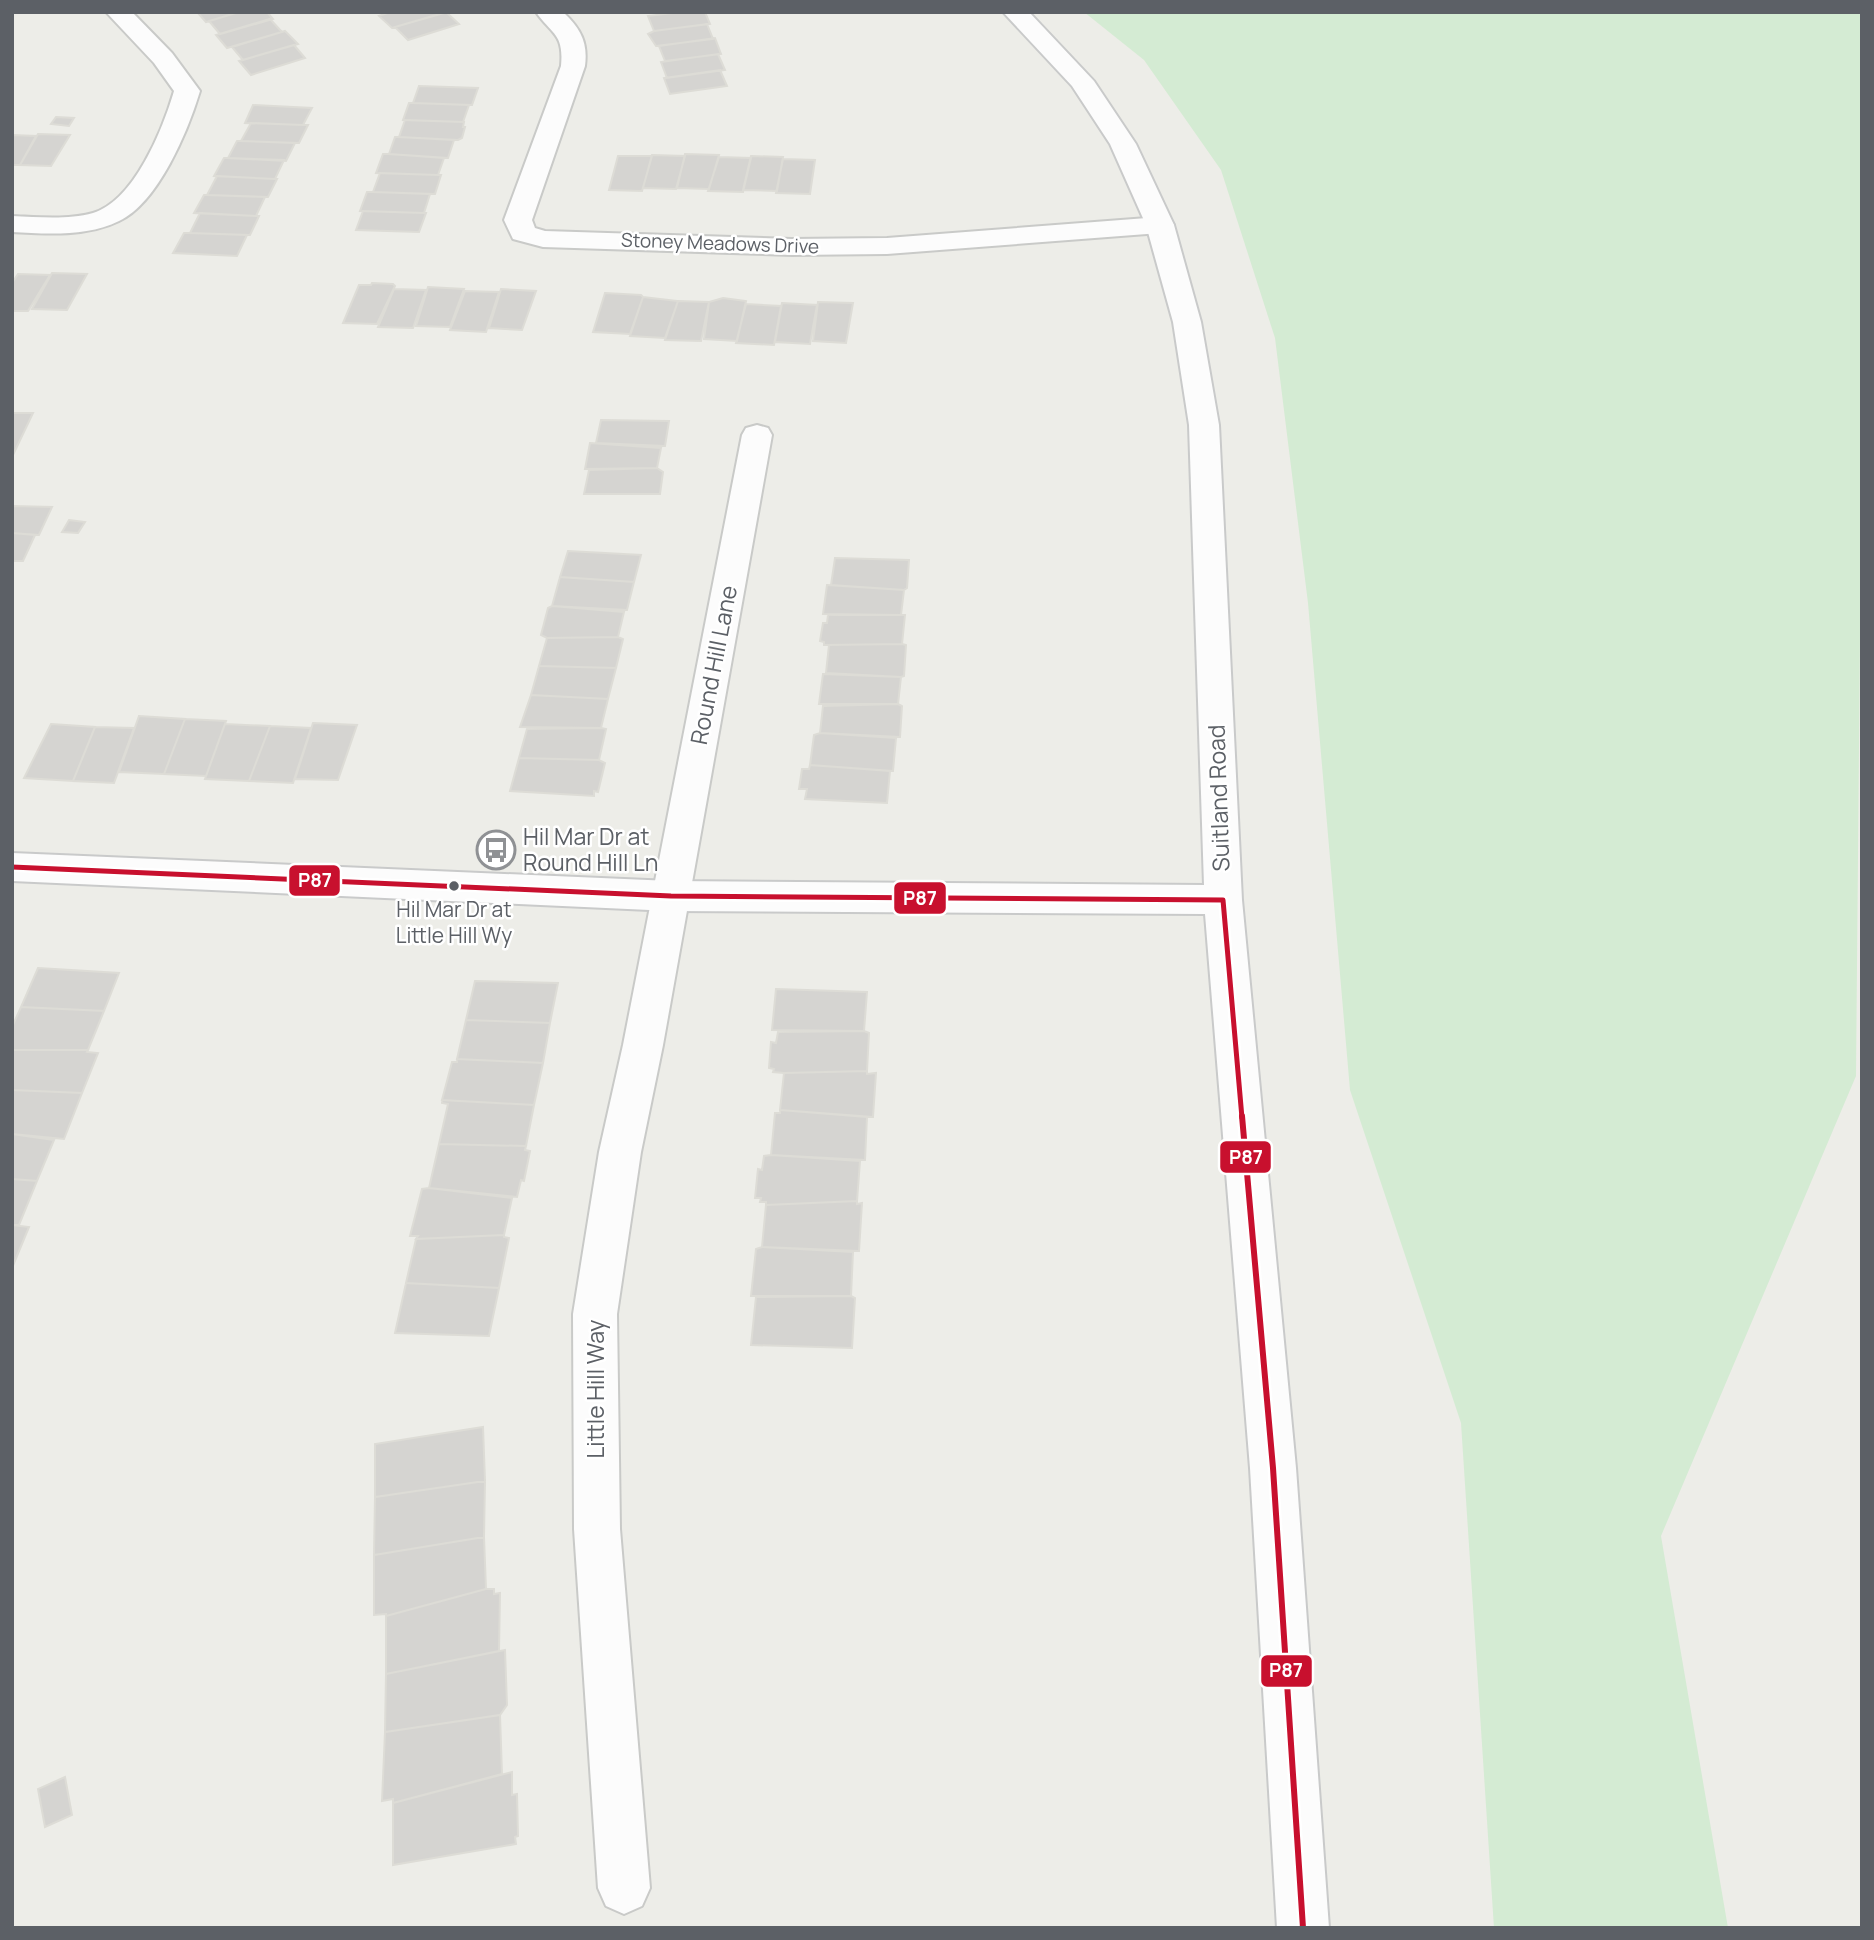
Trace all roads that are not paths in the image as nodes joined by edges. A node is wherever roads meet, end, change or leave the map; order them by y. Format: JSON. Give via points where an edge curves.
{"nodes":[{"id":1,"x":118,"y":12,"type":"edge"},
{"id":2,"x":548,"y":12,"type":"edge"},
{"id":3,"x":1015,"y":12,"type":"edge"},
{"id":4,"x":12,"y":224,"type":"edge"},
{"id":5,"x":1160,"y":225,"type":"junction"},
{"id":6,"x":757,"y":435,"type":"dead end"},
{"id":7,"x":12,"y":867,"type":"edge"},
{"id":8,"x":671,"y":896,"type":"junction"},
{"id":9,"x":1223,"y":900,"type":"junction"},
{"id":10,"x":624,"y":1888,"type":"dead end"},
{"id":11,"x":1303,"y":1928,"type":"edge"}],
"edges":[{"from":1,"to":4,"type":"street","via":[[163,58],[187,91],[164,149],[113,214],[88,222]]},
{"from":2,"to":5,"type":"street","name":"Stoney Meadows Drive","via":[[572,37],[576,49],[517,220],[523,233],[543,239],[887,246]]},
{"from":3,"to":5,"type":"street","name":"Suitland Road","via":[[1082,81],[1124,144]]},
{"from":5,"to":9,"type":"street","name":"Suitland Road","via":[[1187,323],[1204,425]]},
{"from":6,"to":8,"type":"street","name":"Round Hill Lane"},
{"from":7,"to":8,"type":"street"},
{"from":8,"to":9,"type":"street"},
{"from":8,"to":10,"type":"street","name":"Little Hill Way","via":[[620,1152],[595,1314],[597,1529]]},
{"from":9,"to":11,"type":"street","name":"Suitland Road","via":[[1273,1468]]}]}
